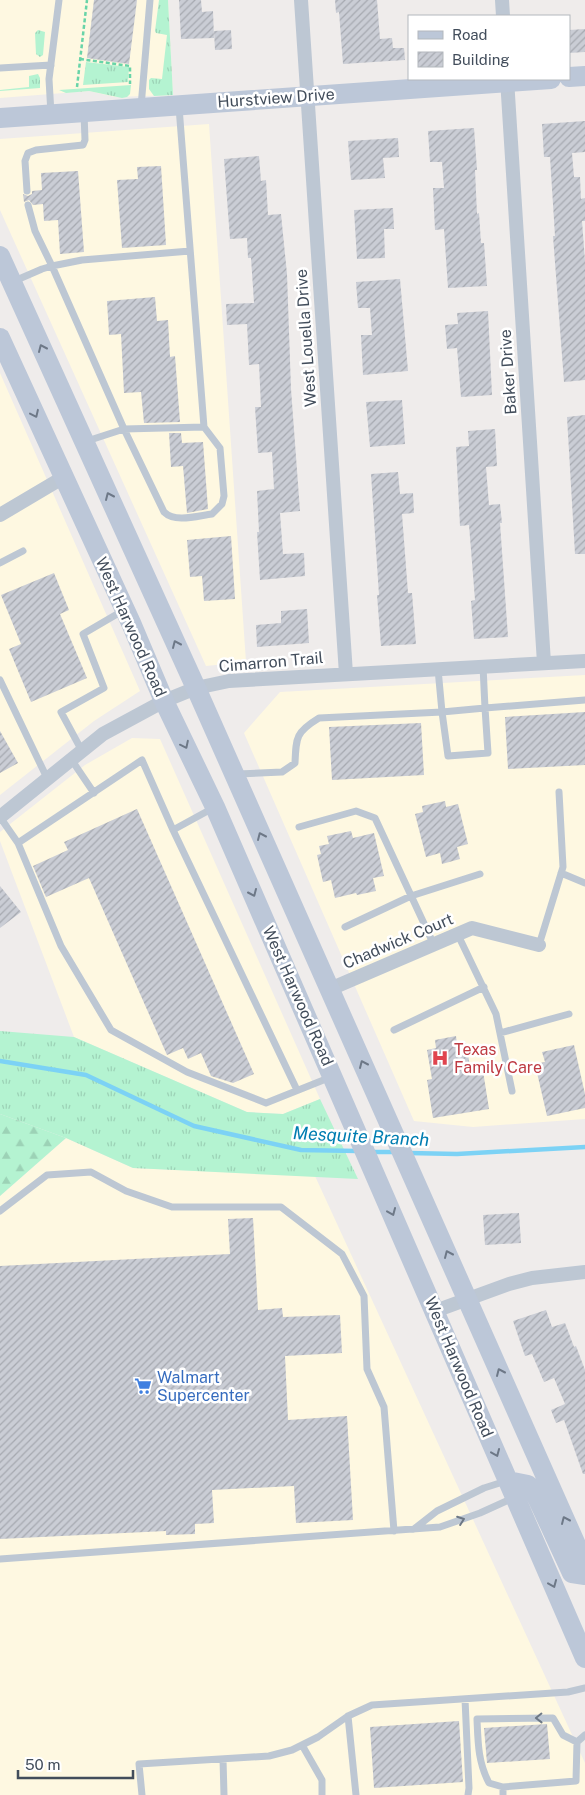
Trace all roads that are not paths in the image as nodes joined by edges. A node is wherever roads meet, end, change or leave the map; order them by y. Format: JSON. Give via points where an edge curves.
{"nodes":[{"id":1,"x":59,"y":0,"type":"edge"},
{"id":2,"x":150,"y":0,"type":"edge"},
{"id":3,"x":301,"y":0,"type":"edge"},
{"id":4,"x":502,"y":0,"type":"edge"},
{"id":5,"x":503,"y":15,"type":"edge"},
{"id":6,"x":51,"y":64,"type":"junction"},
{"id":7,"x":0,"y":68,"type":"edge"},
{"id":8,"x":585,"y":76,"type":"edge"},
{"id":9,"x":570,"y":78,"type":"edge"},
{"id":10,"x":507,"y":80,"type":"edge"},
{"id":11,"x":308,"y":96,"type":"junction"},
{"id":12,"x":178,"y":105,"type":"junction"},
{"id":13,"x":141,"y":108,"type":"junction"},
{"id":14,"x":84,"y":112,"type":"junction"},
{"id":15,"x":51,"y":114,"type":"junction"},
{"id":16,"x":0,"y":118,"type":"edge"},
{"id":17,"x":27,"y":191,"type":"dead end"},
{"id":18,"x":28,"y":205,"type":"dead end"},
{"id":19,"x":190,"y":251,"type":"junction"},
{"id":20,"x":0,"y":256,"type":"edge"},
{"id":21,"x":52,"y":266,"type":"junction"},
{"id":22,"x":12,"y":282,"type":"junction"},
{"id":23,"x":1,"y":345,"type":"edge"},
{"id":24,"x":204,"y":426,"type":"junction"},
{"id":25,"x":124,"y":429,"type":"junction"},
{"id":26,"x":84,"y":442,"type":"junction"},
{"id":27,"x":64,"y":477,"type":"junction"},
{"id":28,"x":0,"y":515,"type":"edge"},
{"id":29,"x":23,"y":552,"type":"dead end"},
{"id":30,"x":0,"y":563,"type":"edge"},
{"id":31,"x":124,"y":610,"type":"junction"},
{"id":32,"x":585,"y":661,"type":"edge"},
{"id":33,"x":544,"y":663,"type":"junction"},
{"id":34,"x":484,"y":666,"type":"junction"},
{"id":35,"x":438,"y":669,"type":"junction"},
{"id":36,"x":346,"y":674,"type":"junction"},
{"id":37,"x":0,"y":680,"type":"edge"},
{"id":38,"x":196,"y":688,"type":"junction"},
{"id":39,"x":585,"y":700,"type":"edge"},
{"id":40,"x":164,"y":701,"type":"junction"},
{"id":41,"x":485,"y":708,"type":"junction"},
{"id":42,"x":442,"y":712,"type":"junction"},
{"id":43,"x":76,"y":755,"type":"junction"},
{"id":44,"x":234,"y":774,"type":"junction"},
{"id":45,"x":47,"y":778,"type":"junction"},
{"id":46,"x":94,"y":792,"type":"junction"},
{"id":47,"x":559,"y":792,"type":"dead end"},
{"id":48,"x":215,"y":807,"type":"junction"},
{"id":49,"x":0,"y":817,"type":"edge"},
{"id":50,"x":299,"y":827,"type":"dead end"},
{"id":51,"x":174,"y":830,"type":"junction"},
{"id":52,"x":18,"y":843,"type":"junction"},
{"id":53,"x":561,"y":873,"type":"junction"},
{"id":54,"x":480,"y":874,"type":"dead end"},
{"id":55,"x":585,"y":883,"type":"edge"},
{"id":56,"x":411,"y":896,"type":"junction"},
{"id":57,"x":345,"y":926,"type":"dead end"},
{"id":58,"x":458,"y":935,"type":"junction"},
{"id":59,"x":434,"y":944,"type":"junction"},
{"id":60,"x":539,"y":945,"type":"joint"},
{"id":61,"x":484,"y":988,"type":"junction"},
{"id":62,"x":330,"y":989,"type":"junction"},
{"id":63,"x":568,"y":1014,"type":"dead end"},
{"id":64,"x":394,"y":1030,"type":"dead end"},
{"id":65,"x":500,"y":1033,"type":"junction"},
{"id":66,"x":333,"y":1076,"type":"junction"},
{"id":67,"x":297,"y":1090,"type":"junction"},
{"id":68,"x":512,"y":1091,"type":"dead end"},
{"id":69,"x":0,"y":1211,"type":"edge"},
{"id":70,"x":584,"y":1273,"type":"edge"},
{"id":71,"x":468,"y":1299,"type":"junction"},
{"id":72,"x":435,"y":1311,"type":"junction"},
{"id":73,"x":512,"y":1489,"type":"junction"},
{"id":74,"x":414,"y":1529,"type":"junction"},
{"id":75,"x":394,"y":1531,"type":"junction"},
{"id":76,"x":0,"y":1560,"type":"edge"},
{"id":77,"x":585,"y":1565,"type":"edge"},
{"id":78,"x":585,"y":1574,"type":"edge"},
{"id":79,"x":585,"y":1658,"type":"edge"},
{"id":80,"x":585,"y":1688,"type":"edge"},
{"id":81,"x":464,"y":1699,"type":"junction"},
{"id":82,"x":348,"y":1716,"type":"junction"},
{"id":83,"x":585,"y":1736,"type":"edge"},
{"id":84,"x":577,"y":1742,"type":"junction"},
{"id":85,"x":302,"y":1745,"type":"junction"},
{"id":86,"x":223,"y":1759,"type":"junction"},
{"id":87,"x":503,"y":1786,"type":"junction"},
{"id":88,"x":142,"y":1795,"type":"edge"},
{"id":89,"x":224,"y":1795,"type":"edge"},
{"id":90,"x":322,"y":1795,"type":"edge"},
{"id":91,"x":356,"y":1795,"type":"edge"},
{"id":92,"x":468,"y":1795,"type":"edge"},
{"id":93,"x":503,"y":1795,"type":"edge"}],
"edges":[{"from":1,"to":6,"type":"lane"},
{"from":2,"to":13,"type":"lane"},
{"from":3,"to":11,"type":"street","name":"West Louella Drive"},
{"from":4,"to":5,"type":"street"},
{"from":6,"to":7,"type":"lane"},
{"from":6,"to":15,"type":"lane"},
{"from":8,"to":9,"type":"main road"},
{"from":10,"to":11,"type":"main road","name":"Hurstview Drive"},
{"from":10,"to":33,"type":"street","name":"Baker Drive"},
{"from":11,"to":12,"type":"main road","name":"Hurstview Drive"},
{"from":11,"to":36,"type":"street","name":"West Louella Drive"},
{"from":12,"to":13,"type":"main road","name":"Hurstview Drive"},
{"from":12,"to":19,"type":"lane"},
{"from":13,"to":14,"type":"main road","name":"Hurstview Drive"},
{"from":14,"to":15,"type":"main road","name":"Hurstview Drive"},
{"from":14,"to":17,"type":"lane","via":[[83,145],[28,153],[25,161]]},
{"from":15,"to":16,"type":"main road","name":"Hurstview Drive"},
{"from":18,"to":21,"type":"lane","via":[[35,232]]},
{"from":19,"to":21,"type":"lane","via":[[82,260]]},
{"from":19,"to":24,"type":"lane"},
{"from":20,"to":22,"type":"main road","name":"West Harwood Road"},
{"from":21,"to":22,"type":"lane"},
{"from":21,"to":25,"type":"lane"},
{"from":26,"to":22,"type":"main road","name":"West Harwood Road","one_way":true},
{"from":23,"to":27,"type":"main road","name":"West Harwood Road","one_way":true},
{"from":24,"to":25,"type":"lane"},
{"from":24,"to":25,"type":"lane","via":[[220,448],[222,504],[212,514],[174,518],[164,512]]},
{"from":25,"to":26,"type":"lane"},
{"from":38,"to":26,"type":"main road","name":"West Harwood Road","one_way":true},
{"from":27,"to":28,"type":"street"},
{"from":27,"to":31,"type":"main road","name":"West Harwood Road"},
{"from":29,"to":30,"type":"lane"},
{"from":31,"to":40,"type":"main road","name":"West Harwood Road"},
{"from":31,"to":43,"type":"lane","via":[[83,634],[104,688],[61,712]]},
{"from":32,"to":33,"type":"street","name":"Cimarron Trail"},
{"from":33,"to":34,"type":"street","name":"Cimarron Trail"},
{"from":34,"to":35,"type":"street","name":"Cimarron Trail"},
{"from":34,"to":41,"type":"lane"},
{"from":35,"to":36,"type":"street","name":"Cimarron Trail"},
{"from":35,"to":42,"type":"lane"},
{"from":36,"to":38,"type":"street","name":"Cimarron Trail","via":[[229,681]]},
{"from":37,"to":45,"type":"lane"},
{"from":38,"to":40,"type":"street","name":"Cimarron Trail"},
{"from":38,"to":44,"type":"main road","name":"West Harwood Road"},
{"from":39,"to":41,"type":"lane"},
{"from":40,"to":43,"type":"street","name":"Cimarron Trail","via":[[103,734]]},
{"from":40,"to":48,"type":"main road","name":"West Harwood Road","one_way":true},
{"from":41,"to":42,"type":"lane"},
{"from":41,"to":42,"type":"lane","via":[[488,753],[480,754],[448,756]]},
{"from":42,"to":44,"type":"lane","via":[[319,718],[304,727],[296,741],[295,763],[282,772]]},
{"from":43,"to":45,"type":"street","name":"Cimarron Trail"},
{"from":43,"to":46,"type":"lane"},
{"from":62,"to":44,"type":"main road","name":"West Harwood Road","one_way":true},
{"from":45,"to":49,"type":"street","name":"Cimarron Trail"},
{"from":46,"to":51,"type":"lane","via":[[142,760]]},
{"from":46,"to":52,"type":"lane"},
{"from":47,"to":53,"type":"lane"},
{"from":48,"to":51,"type":"lane"},
{"from":48,"to":66,"type":"main road","name":"West Harwood Road","one_way":true},
{"from":49,"to":52,"type":"lane"},
{"from":50,"to":56,"type":"lane","via":[[356,811],[375,818]]},
{"from":51,"to":67,"type":"lane"},
{"from":52,"to":67,"type":"lane","via":[[61,946],[111,1030],[187,1072],[266,1103]]},
{"from":53,"to":55,"type":"lane"},
{"from":53,"to":60,"type":"lane"},
{"from":54,"to":56,"type":"lane"},
{"from":56,"to":57,"type":"lane"},
{"from":56,"to":59,"type":"lane"},
{"from":58,"to":59,"type":"street","name":"Chadwick Court"},
{"from":58,"to":60,"type":"street","name":"Chadwick Court","via":[[472,928]]},
{"from":58,"to":61,"type":"lane"},
{"from":59,"to":62,"type":"street","name":"Chadwick Court"},
{"from":61,"to":64,"type":"lane"},
{"from":61,"to":65,"type":"lane","via":[[496,1014]]},
{"from":71,"to":62,"type":"main road","name":"West Harwood Road","one_way":true},
{"from":63,"to":65,"type":"lane"},
{"from":65,"to":68,"type":"lane"},
{"from":66,"to":67,"type":"lane"},
{"from":66,"to":72,"type":"main road","name":"West Harwood Road","one_way":true},
{"from":69,"to":75,"type":"lane","via":[[47,1175],[91,1172],[126,1191],[172,1207],[281,1207],[342,1254],[364,1296],[367,1369],[384,1407]]},
{"from":70,"to":71,"type":"street","via":[[532,1278]]},
{"from":71,"to":72,"type":"street"},
{"from":77,"to":71,"type":"main road","name":"West Harwood Road","one_way":true},
{"from":72,"to":73,"type":"main road","name":"West Harwood Road","one_way":true},
{"from":74,"to":73,"type":"lane","one_way":true,"via":[[440,1527],[480,1513]]},
{"from":73,"to":74,"type":"lane","via":[[484,1488],[437,1511]]},
{"from":73,"to":78,"type":"main road","via":[[528,1485],[535,1493],[572,1573]]},
{"from":73,"to":79,"type":"main road","name":"West Harwood Road","one_way":true},
{"from":74,"to":75,"type":"lane"},
{"from":75,"to":76,"type":"lane"},
{"from":80,"to":81,"type":"lane"},
{"from":81,"to":82,"type":"lane","via":[[372,1705]]},
{"from":81,"to":92,"type":"lane"},
{"from":82,"to":85,"type":"lane"},
{"from":82,"to":91,"type":"lane"},
{"from":83,"to":84,"type":"lane"},
{"from":84,"to":87,"type":"lane","via":[[576,1781]]},
{"from":84,"to":87,"type":"lane","one_way":true,"via":[[563,1735],[553,1718],[478,1719],[482,1769],[489,1783]]},
{"from":85,"to":86,"type":"lane","via":[[269,1756]]},
{"from":85,"to":90,"type":"lane","via":[[322,1780]]},
{"from":86,"to":88,"type":"lane","via":[[139,1764]]},
{"from":86,"to":89,"type":"lane"},
{"from":87,"to":93,"type":"lane"}]}
